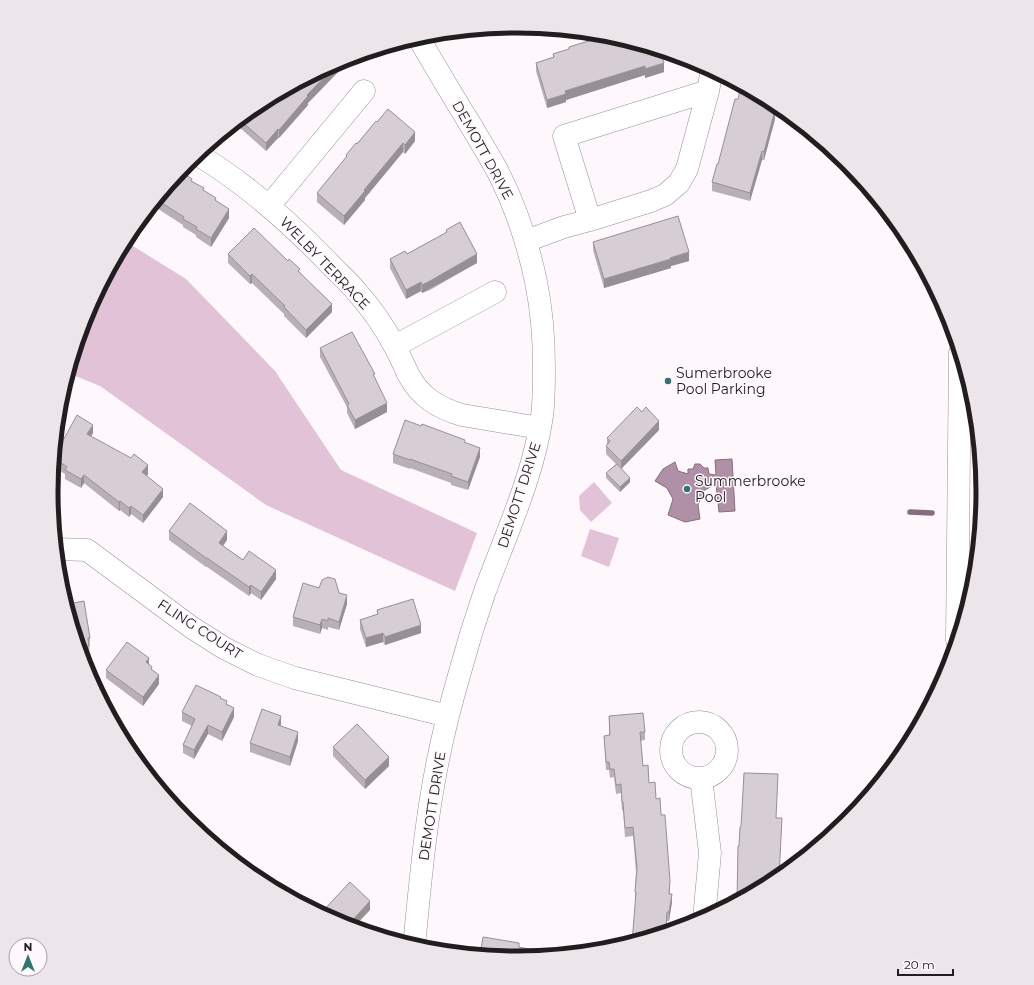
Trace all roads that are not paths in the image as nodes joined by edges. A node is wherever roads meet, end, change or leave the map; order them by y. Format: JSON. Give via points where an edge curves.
{"nodes":[{"id":1,"x":422,"y":43,"type":"edge"},
{"id":2,"x":711,"y":76,"type":"edge"},
{"id":3,"x":364,"y":91,"type":"dead end"},
{"id":4,"x":708,"y":91,"type":"junction"},
{"id":5,"x":203,"y":158,"type":"edge"},
{"id":6,"x":270,"y":206,"type":"junction"},
{"id":7,"x":590,"y":220,"type":"junction"},
{"id":8,"x":526,"y":241,"type":"junction"},
{"id":9,"x":495,"y":292,"type":"dead end"},
{"id":10,"x":395,"y":346,"type":"junction"},
{"id":11,"x":960,"y":370,"type":"edge"},
{"id":12,"x":540,"y":428,"type":"junction"},
{"id":13,"x":61,"y":549,"type":"edge"},
{"id":14,"x":957,"y":623,"type":"edge"},
{"id":15,"x":448,"y":716,"type":"junction"},
{"id":16,"x":701,"y":778,"type":"dead end"},
{"id":17,"x":705,"y":912,"type":"edge"},
{"id":18,"x":415,"y":940,"type":"edge"}],
"edges":[{"from":1,"to":8,"type":"main road","name":"DEMOTT DRIVE","via":[[496,169]]},
{"from":2,"to":4,"type":"main road"},
{"from":3,"to":6,"type":"main road"},
{"from":4,"to":7,"type":"main road","via":[[688,169],[679,183],[666,195]]},
{"from":4,"to":7,"type":"main road","via":[[564,136]]},
{"from":5,"to":6,"type":"main road","name":"WELBY TERRACE"},
{"from":6,"to":10,"type":"main road","name":"WELBY TERRACE","via":[[357,292],[378,318]]},
{"from":7,"to":8,"type":"main road"},
{"from":8,"to":12,"type":"main road","name":"DEMOTT DRIVE","via":[[542,317],[544,382]]},
{"from":9,"to":10,"type":"main road"},
{"from":10,"to":12,"type":"main road","name":"WELBY TERRACE","via":[[415,385],[439,407],[462,415]]},
{"from":11,"to":14,"type":"main road"},
{"from":12,"to":15,"type":"main road","name":"DEMOTT DRIVE","via":[[510,528],[473,626]]},
{"from":13,"to":15,"type":"main road","name":"FLING COURT","via":[[87,550],[191,627],[258,665],[295,678]]},
{"from":15,"to":18,"type":"main road","name":"DEMOTT DRIVE","via":[[427,826]]},
{"from":16,"to":17,"type":"main road","via":[[710,853]]}]}
